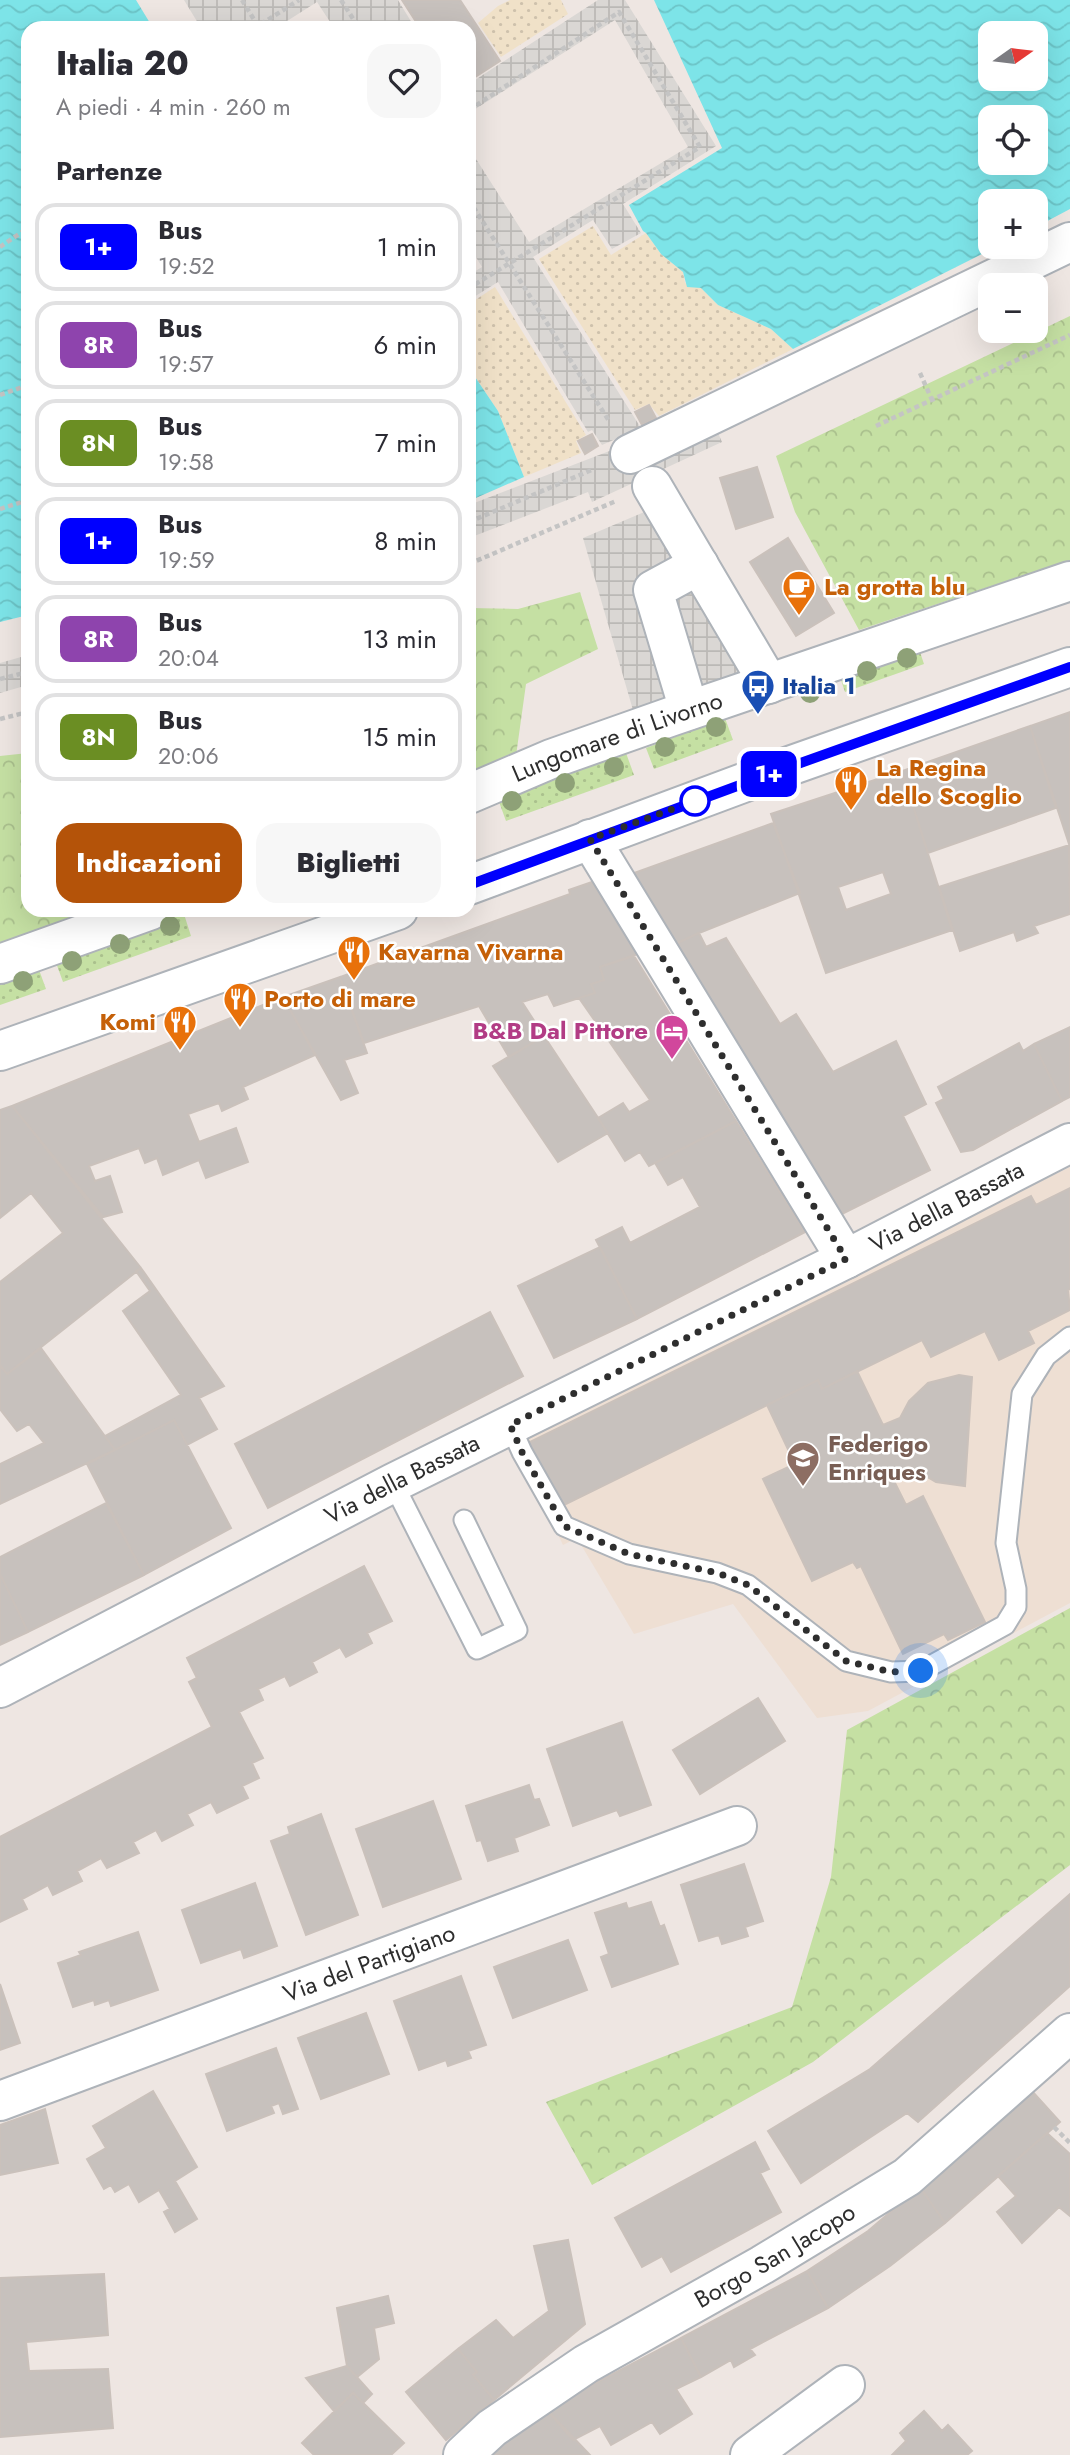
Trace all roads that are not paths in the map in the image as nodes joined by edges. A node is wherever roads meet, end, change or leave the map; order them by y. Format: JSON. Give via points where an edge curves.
{"nodes":[{"id":1,"x":1070,"y":242,"type":"edge"},
{"id":2,"x":630,"y":454,"type":"road end"},
{"id":3,"x":652,"y":486,"type":"dead end"},
{"id":4,"x":699,"y":565,"type":"junction"},
{"id":5,"x":1070,"y":581,"type":"edge"},
{"id":6,"x":1070,"y":667,"type":"edge"},
{"id":7,"x":769,"y":684,"type":"junction"},
{"id":8,"x":689,"y":710,"type":"junction"},
{"id":9,"x":476,"y":791,"type":"edge"},
{"id":10,"x":590,"y":839,"type":"junction"},
{"id":11,"x":476,"y":882,"type":"edge"},
{"id":12,"x":131,"y":917,"type":"edge"},
{"id":13,"x":378,"y":917,"type":"edge"},
{"id":14,"x":0,"y":964,"type":"edge"},
{"id":15,"x":0,"y":1051,"type":"edge"},
{"id":16,"x":1070,"y":1143,"type":"edge"},
{"id":17,"x":846,"y":1259,"type":"junction"},
{"id":18,"x":1070,"y":1337,"type":"edge"},
{"id":19,"x":510,"y":1425,"type":"junction"},
{"id":20,"x":393,"y":1483,"type":"junction"},
{"id":21,"x":464,"y":1520,"type":"dead end"},
{"id":22,"x":0,"y":1688,"type":"edge"},
{"id":23,"x":737,"y":1826,"type":"dead end"},
{"id":24,"x":1070,"y":2033,"type":"edge"},
{"id":25,"x":0,"y":2101,"type":"edge"},
{"id":26,"x":845,"y":2385,"type":"dead end"},
{"id":27,"x":463,"y":2455,"type":"edge"},
{"id":28,"x":750,"y":2455,"type":"edge"}],
"edges":[{"from":1,"to":2,"type":"street"},
{"from":3,"to":4,"type":"street"},
{"from":4,"to":7,"type":"street"},
{"from":4,"to":8,"type":"street","via":[[653,590]]},
{"from":5,"to":7,"type":"street","name":"Lungomare di Livorno"},
{"from":6,"to":10,"type":"street"},
{"from":7,"to":8,"type":"street","name":"Lungomare di Livorno"},
{"from":8,"to":9,"type":"street","name":"Lungomare di Livorno"},
{"from":10,"to":11,"type":"street"},
{"from":10,"to":17,"type":"street"},
{"from":12,"to":14,"type":"street"},
{"from":13,"to":15,"type":"street"},
{"from":16,"to":17,"type":"street","name":"Via della Bassata"},
{"from":17,"to":19,"type":"street","name":"Via della Bassata"},
{"from":18,"to":19,"type":"lane","via":[[1045,1356],[1022,1394],[1006,1544],[1016,1607],[1004,1625],[921,1671],[891,1672],[846,1661],[748,1585],[718,1573],[629,1554],[564,1526]]},
{"from":19,"to":20,"type":"street","name":"Via della Bassata"},
{"from":20,"to":21,"type":"lane","via":[[477,1649],[517,1630]]},
{"from":20,"to":22,"type":"street","name":"Via della Bassata"},
{"from":23,"to":25,"type":"street","name":"Via del Partigiano"},
{"from":24,"to":27,"type":"street","name":"Borgo San Jacopo","via":[[1017,2086],[907,2177],[586,2364],[492,2428]]},
{"from":26,"to":28,"type":"street"}]}
